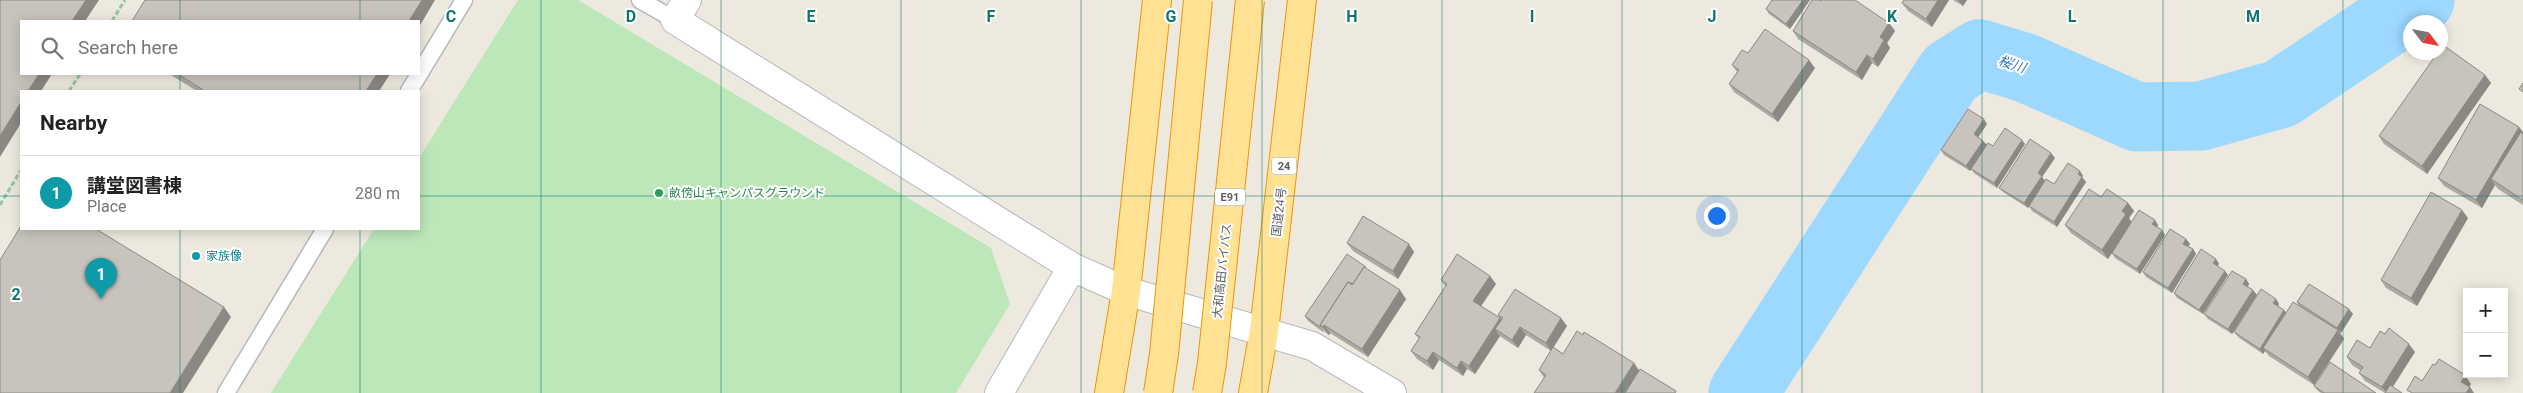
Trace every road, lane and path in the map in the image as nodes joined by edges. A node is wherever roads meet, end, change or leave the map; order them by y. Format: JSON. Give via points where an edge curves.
{"nodes":[{"id":1,"x":125,"y":0,"type":"edge"},
{"id":2,"x":464,"y":0,"type":"edge"},
{"id":3,"x":640,"y":0,"type":"edge"},
{"id":4,"x":1157,"y":0,"type":"edge"},
{"id":5,"x":1198,"y":0,"type":"edge"},
{"id":6,"x":1250,"y":0,"type":"edge"},
{"id":7,"x":1302,"y":0,"type":"edge"},
{"id":8,"x":681,"y":10,"type":"edge"},
{"id":9,"x":113,"y":20,"type":"edge"},
{"id":10,"x":420,"y":73,"type":"edge"},
{"id":11,"x":79,"y":75,"type":"edge"},
{"id":12,"x":419,"y":75,"type":"edge"},
{"id":13,"x":70,"y":90,"type":"edge"},
{"id":14,"x":410,"y":90,"type":"edge"},
{"id":15,"x":20,"y":172,"type":"edge"},
{"id":16,"x":0,"y":205,"type":"edge"},
{"id":17,"x":324,"y":230,"type":"edge"},
{"id":18,"x":1072,"y":267,"type":"junction"},
{"id":19,"x":1126,"y":291,"type":"junction"},
{"id":20,"x":1264,"y":331,"type":"junction"},
{"id":21,"x":226,"y":393,"type":"edge"},
{"id":22,"x":999,"y":393,"type":"edge"},
{"id":23,"x":1109,"y":393,"type":"edge"},
{"id":24,"x":1158,"y":393,"type":"edge"},
{"id":25,"x":1207,"y":393,"type":"edge"},
{"id":26,"x":1253,"y":393,"type":"edge"},
{"id":27,"x":1392,"y":393,"type":"edge"}],
"edges":[{"from":1,"to":9,"type":"path"},
{"from":2,"to":10,"type":"lane"},
{"from":3,"to":8,"type":"lane"},
{"from":4,"to":19,"type":"highway"},
{"from":5,"to":24,"type":"highway","bridge":true},
{"from":6,"to":25,"type":"highway","name":"大和高田バイパス","number":"E91","bridge":true},
{"from":7,"to":20,"type":"highway","name":"国道24号","number":"24"},
{"from":8,"to":18,"type":"street"},
{"from":11,"to":13,"type":"path"},
{"from":12,"to":14,"type":"lane"},
{"from":15,"to":16,"type":"path"},
{"from":17,"to":21,"type":"lane"},
{"from":18,"to":19,"type":"street"},
{"from":18,"to":22,"type":"street"},
{"from":19,"to":20,"type":"street"},
{"from":19,"to":23,"type":"highway"},
{"from":20,"to":26,"type":"highway","name":"国道24号","number":"24"},
{"from":20,"to":27,"type":"street","via":[[1312,346]]}]}
